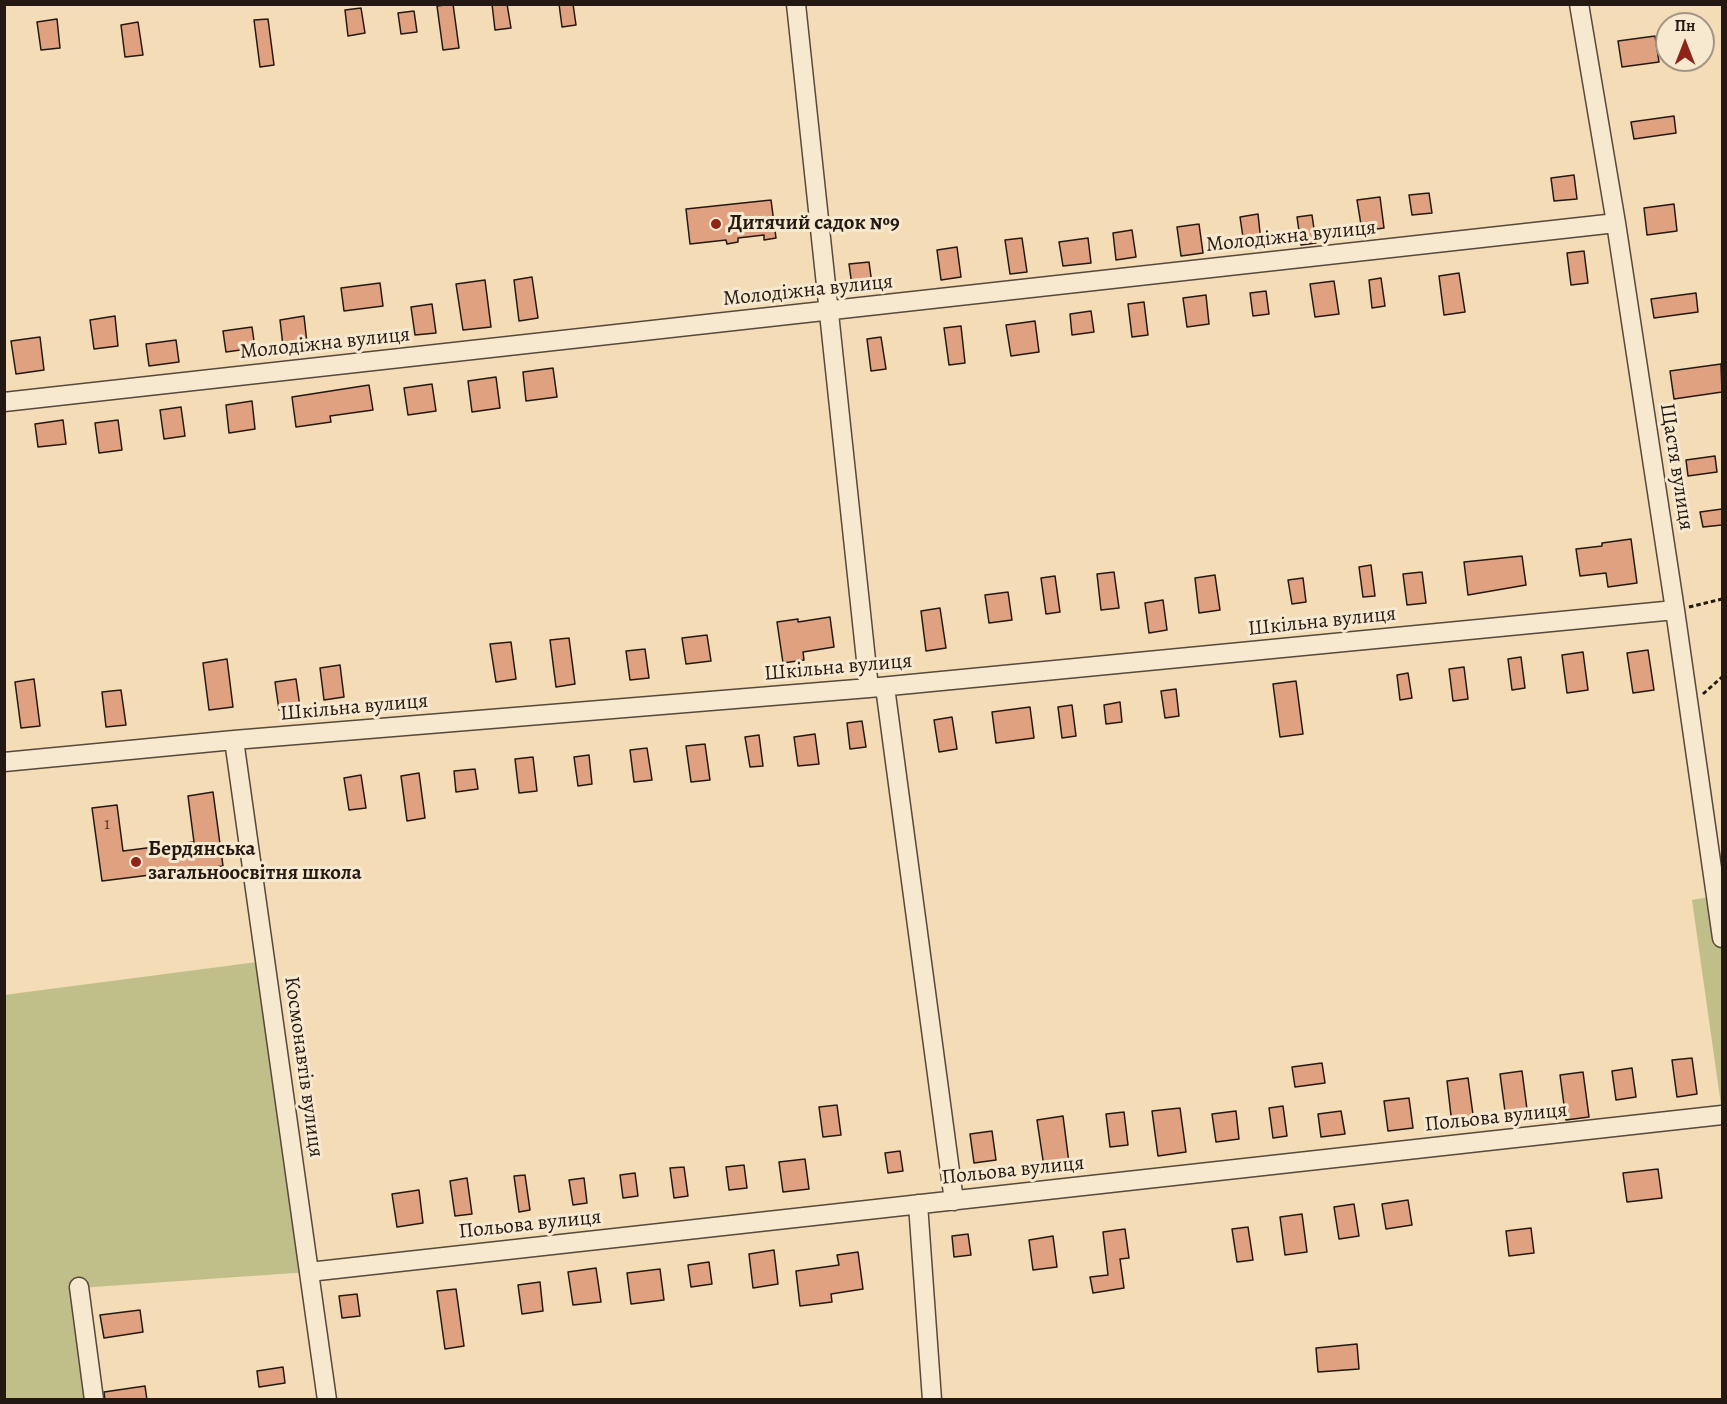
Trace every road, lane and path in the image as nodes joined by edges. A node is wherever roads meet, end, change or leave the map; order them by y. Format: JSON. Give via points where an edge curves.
{"nodes":[{"id":1,"x":796,"y":4,"type":"edge"},
{"id":2,"x":1579,"y":4,"type":"edge"},
{"id":3,"x":1616,"y":223,"type":"junction"},
{"id":4,"x":829,"y":312,"type":"junction"},
{"id":5,"x":4,"y":402,"type":"edge"},
{"id":6,"x":1722,"y":599,"type":"edge"},
{"id":7,"x":1676,"y":610,"type":"junction"},
{"id":8,"x":1722,"y":677,"type":"edge"},
{"id":9,"x":877,"y":687,"type":"junction"},
{"id":10,"x":1689,"y":706,"type":"junction"},
{"id":11,"x":234,"y":740,"type":"junction"},
{"id":12,"x":4,"y":762,"type":"edge"},
{"id":13,"x":1722,"y":938,"type":"edge"},
{"id":14,"x":1722,"y":1115,"type":"edge"},
{"id":15,"x":954,"y":1201,"type":"junction"},
{"id":16,"x":918,"y":1204,"type":"junction"},
{"id":17,"x":309,"y":1272,"type":"junction"},
{"id":18,"x":79,"y":1287,"type":"dead end"},
{"id":19,"x":94,"y":1400,"type":"edge"},
{"id":20,"x":327,"y":1400,"type":"edge"},
{"id":21,"x":932,"y":1400,"type":"edge"}],
"edges":[{"from":1,"to":4,"type":"street"},
{"from":2,"to":3,"type":"street","name":"Щастя вулиця"},
{"from":3,"to":4,"type":"street","name":"Молодіжна вулиця"},
{"from":3,"to":7,"type":"street","name":"Щастя вулиця"},
{"from":4,"to":5,"type":"street","name":"Молодіжна вулиця"},
{"from":4,"to":9,"type":"street"},
{"from":6,"to":7,"type":"path"},
{"from":7,"to":9,"type":"street","name":"Шкільна вулиця"},
{"from":7,"to":10,"type":"street","name":"Щастя вулиця"},
{"from":8,"to":10,"type":"path"},
{"from":9,"to":11,"type":"street","name":"Шкільна вулиця"},
{"from":9,"to":15,"type":"street"},
{"from":10,"to":13,"type":"street","name":"Щастя вулиця"},
{"from":11,"to":12,"type":"street","name":"Шкільна вулиця"},
{"from":11,"to":17,"type":"street","name":"Космонавтів вулиця"},
{"from":14,"to":15,"type":"street","name":"Польова вулиця"},
{"from":15,"to":16,"type":"street","name":"Польова вулиця"},
{"from":16,"to":17,"type":"street","name":"Польова вулиця"},
{"from":16,"to":21,"type":"street"},
{"from":17,"to":20,"type":"street","name":"Космонавтів вулиця"},
{"from":18,"to":19,"type":"street"}]}
